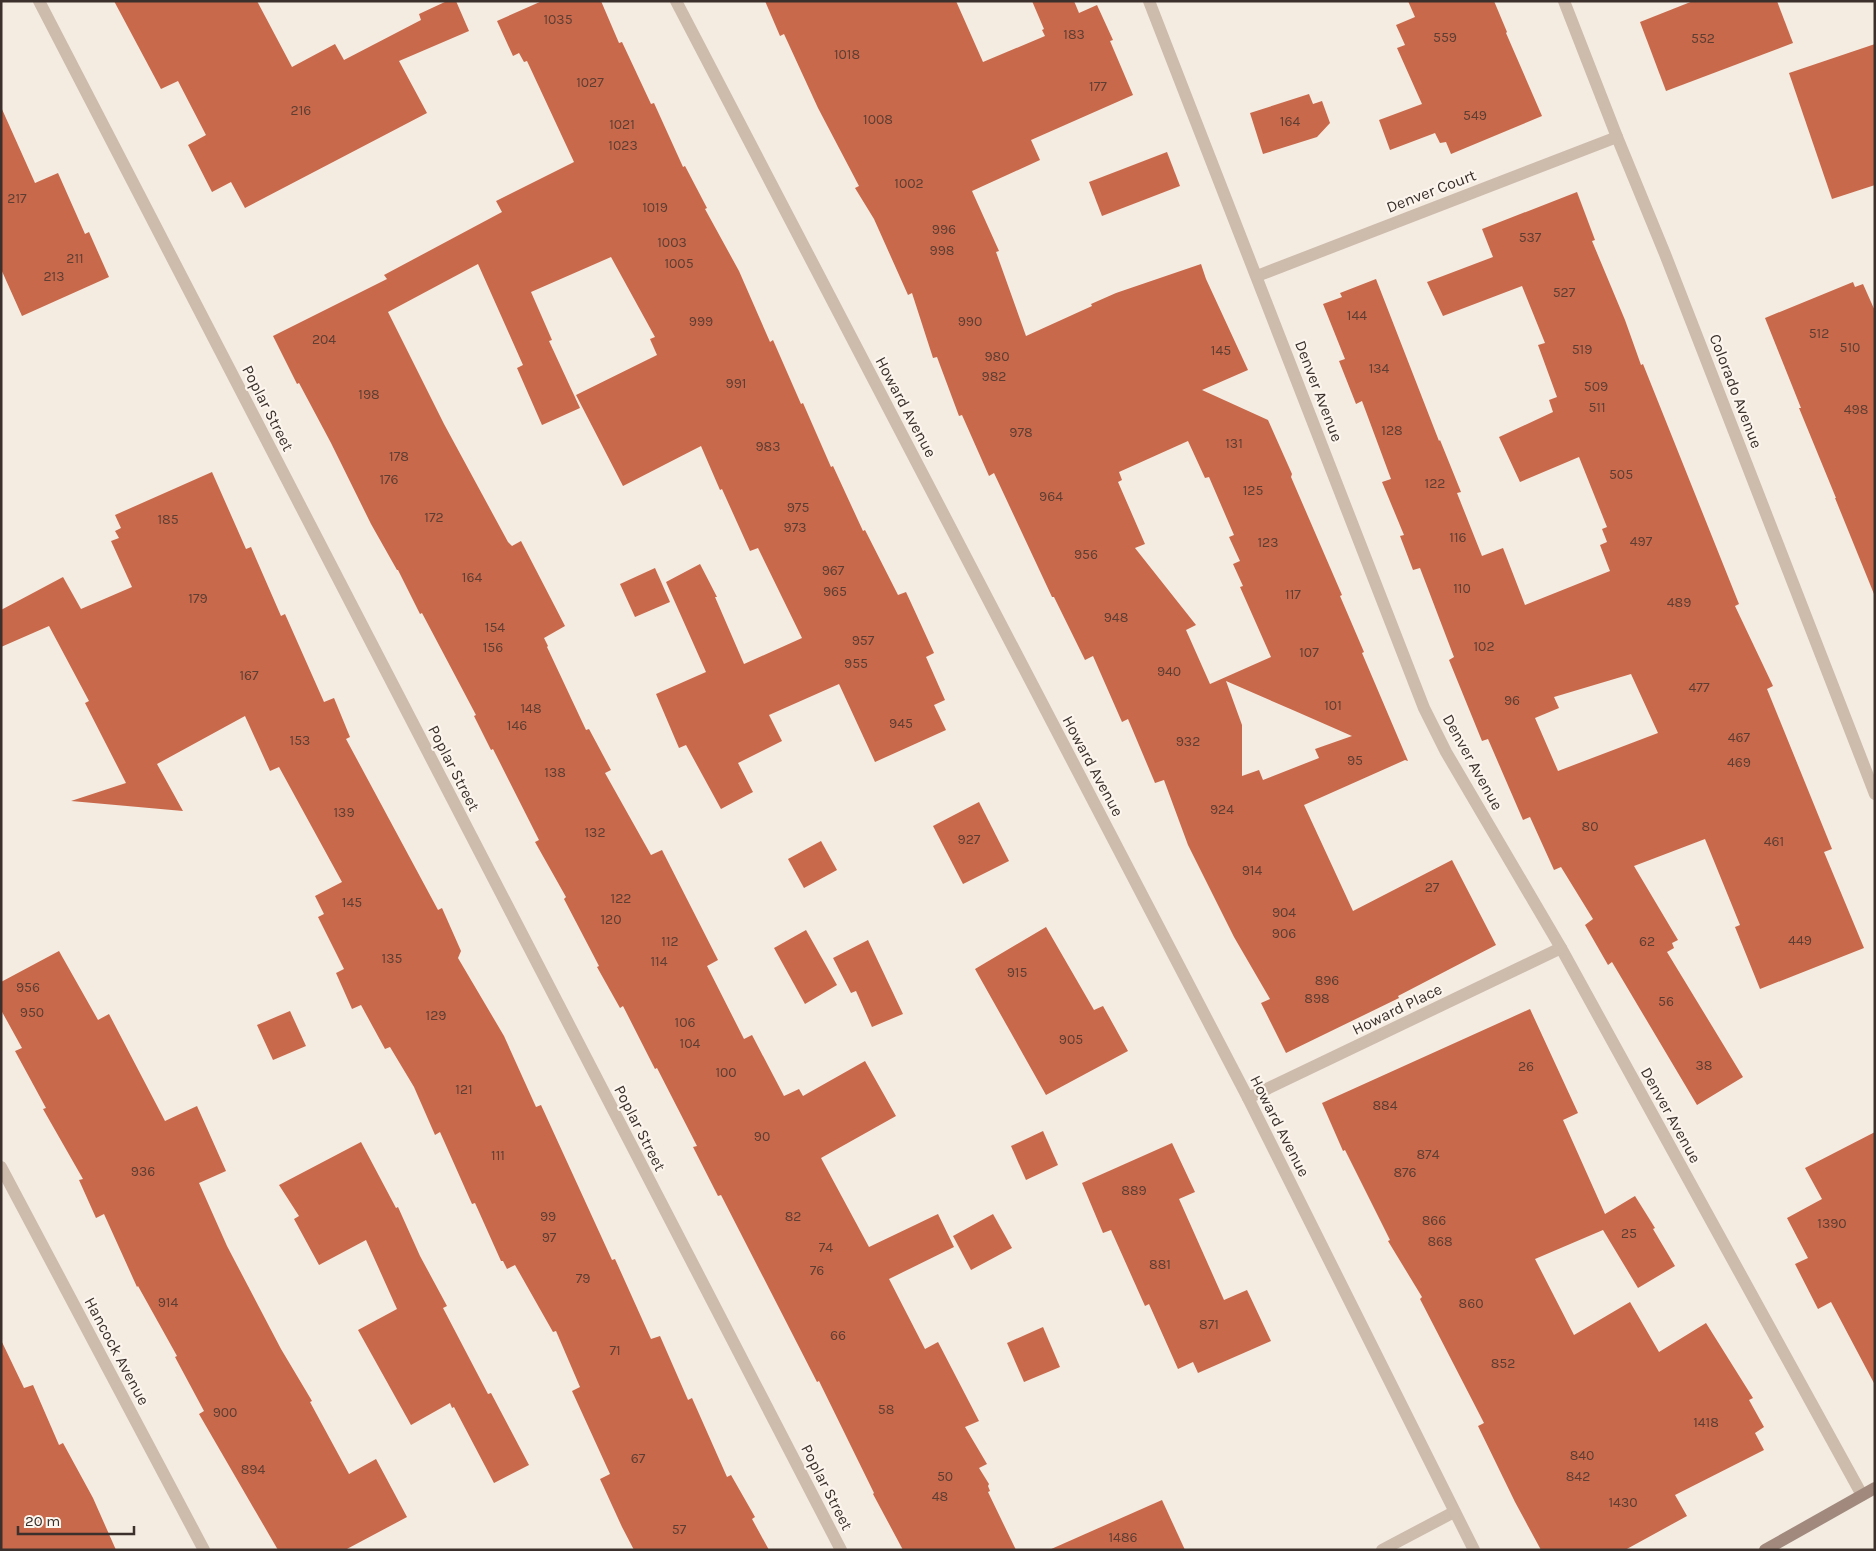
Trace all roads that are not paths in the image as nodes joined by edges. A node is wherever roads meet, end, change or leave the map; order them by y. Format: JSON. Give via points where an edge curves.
{"nodes":[{"id":1,"x":39,"y":1,"type":"edge"},
{"id":2,"x":676,"y":1,"type":"edge"},
{"id":3,"x":1149,"y":1,"type":"edge"},
{"id":4,"x":1564,"y":1,"type":"edge"},
{"id":5,"x":1616,"y":137,"type":"junction"},
{"id":6,"x":1257,"y":276,"type":"junction"},
{"id":7,"x":1875,"y":794,"type":"edge"},
{"id":8,"x":1561,"y":948,"type":"junction"},
{"id":9,"x":1248,"y":1098,"type":"junction"},
{"id":10,"x":1,"y":1166,"type":"edge"},
{"id":11,"x":1875,"y":1488,"type":"edge"},
{"id":12,"x":1862,"y":1495,"type":"junction"},
{"id":13,"x":1454,"y":1512,"type":"junction"},
{"id":14,"x":204,"y":1550,"type":"edge"},
{"id":15,"x":841,"y":1550,"type":"edge"},
{"id":16,"x":1382,"y":1550,"type":"edge"},
{"id":17,"x":1474,"y":1550,"type":"edge"},
{"id":18,"x":1765,"y":1550,"type":"edge"}],
"edges":[{"from":1,"to":15,"type":"street","name":"Poplar Street"},
{"from":2,"to":9,"type":"street","name":"Howard Avenue"},
{"from":3,"to":6,"type":"street","name":"Denver Avenue"},
{"from":4,"to":5,"type":"street","name":"Colorado Avenue"},
{"from":5,"to":6,"type":"street","name":"Denver Court"},
{"from":5,"to":7,"type":"street","name":"Colorado Avenue","via":[[1665,254]]},
{"from":6,"to":8,"type":"street","name":"Denver Avenue","via":[[1424,708],[1446,752]]},
{"from":8,"to":9,"type":"street","name":"Howard Place"},
{"from":8,"to":12,"type":"street","name":"Denver Avenue"},
{"from":9,"to":13,"type":"street","name":"Howard Avenue"},
{"from":10,"to":14,"type":"street","name":"Hancock Avenue"},
{"from":11,"to":12,"type":"main road"},
{"from":12,"to":18,"type":"main road"},
{"from":13,"to":16,"type":"street"},
{"from":13,"to":17,"type":"street","name":"Howard Avenue"}]}
